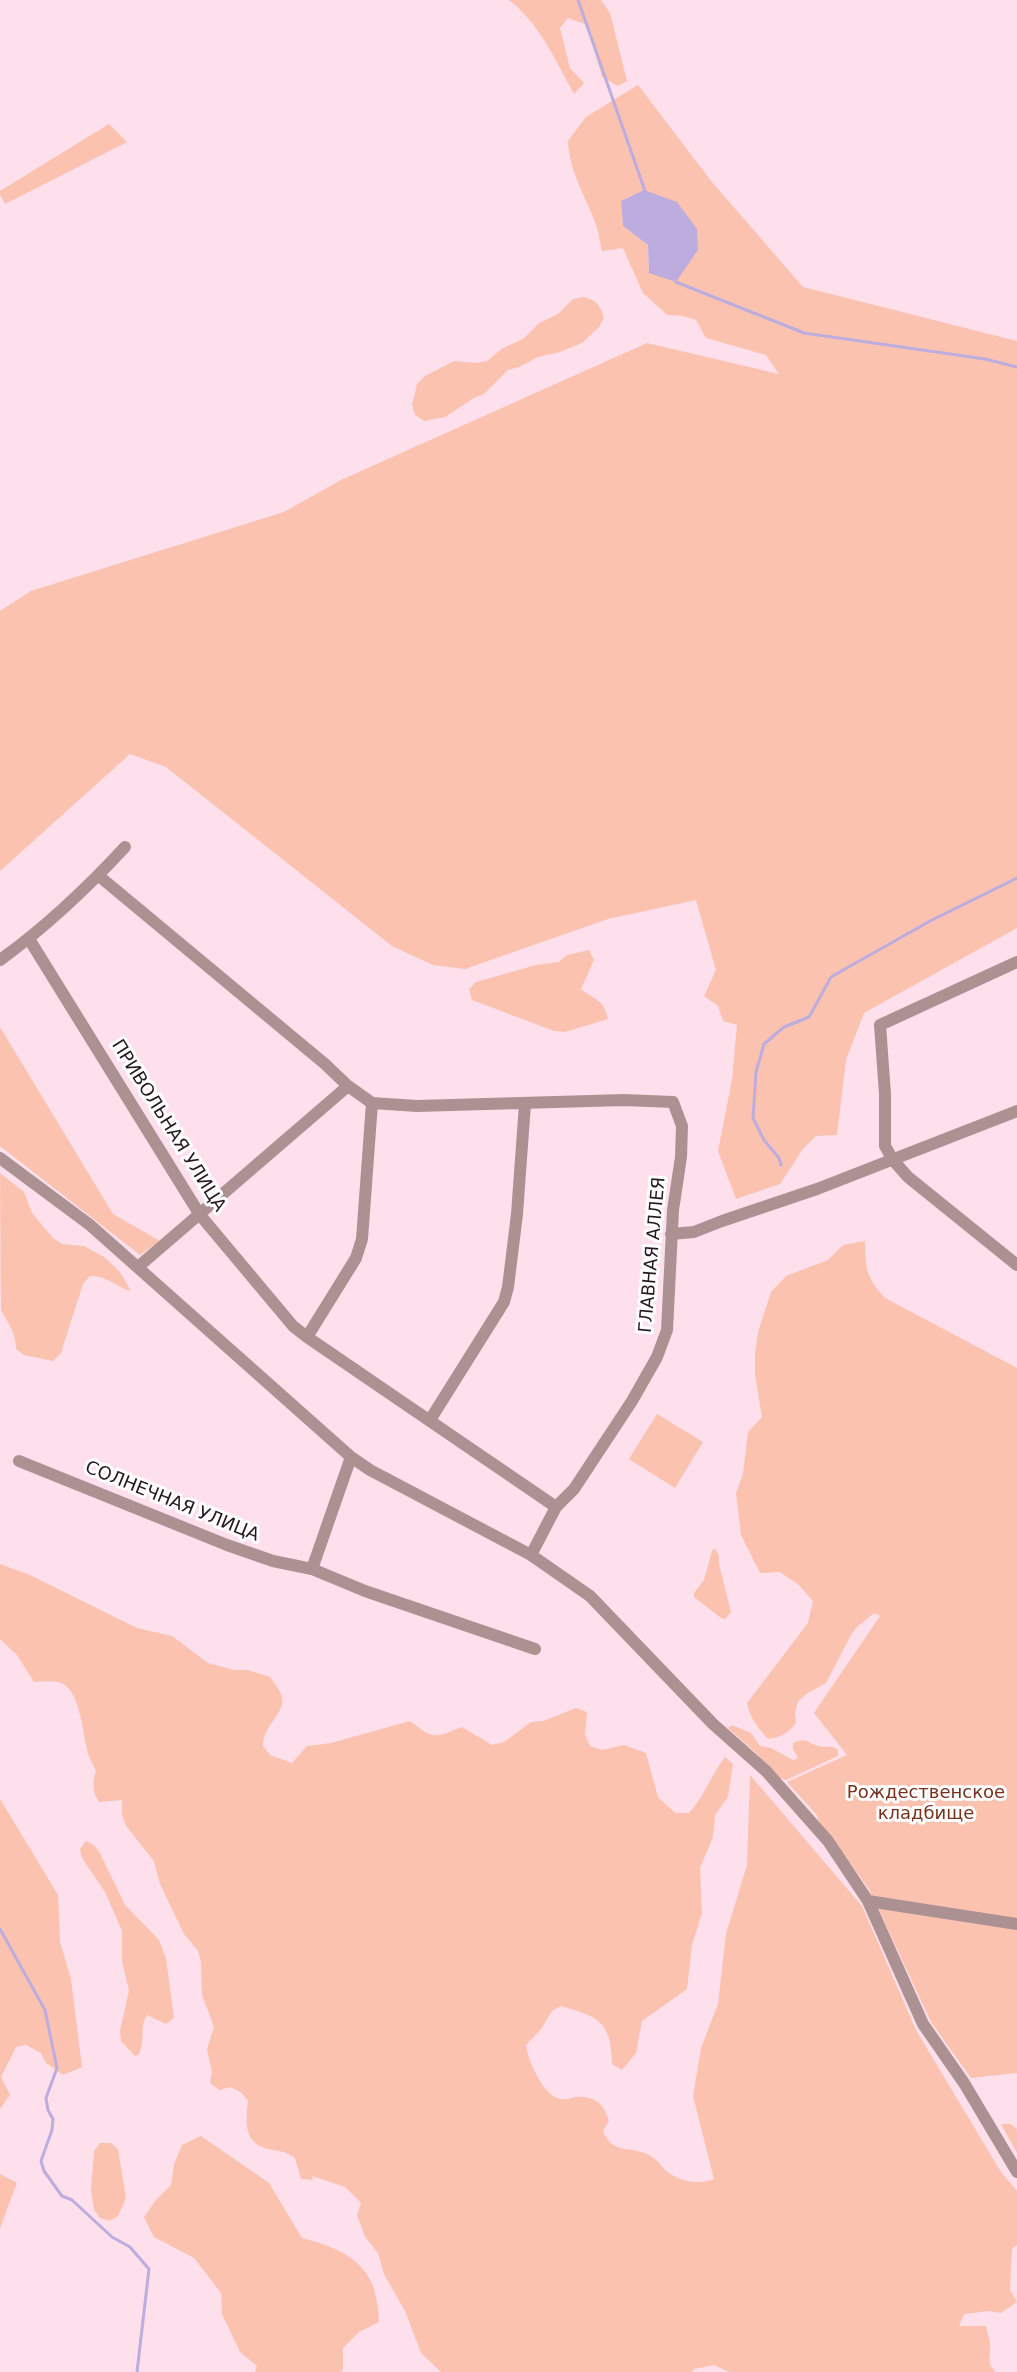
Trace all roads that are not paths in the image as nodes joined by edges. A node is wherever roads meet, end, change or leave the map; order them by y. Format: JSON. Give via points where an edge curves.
{"nodes":[{"id":1,"x":125,"y":847,"type":"dead end"},
{"id":2,"x":99,"y":876,"type":"junction"},
{"id":3,"x":29,"y":939,"type":"junction"},
{"id":4,"x":0,"y":960,"type":"edge"},
{"id":5,"x":1017,"y":962,"type":"edge"},
{"id":6,"x":348,"y":1086,"type":"junction"},
{"id":7,"x":372,"y":1103,"type":"junction"},
{"id":8,"x":525,"y":1104,"type":"junction"},
{"id":9,"x":1017,"y":1111,"type":"edge"},
{"id":10,"x":0,"y":1158,"type":"edge"},
{"id":11,"x":893,"y":1160,"type":"junction"},
{"id":12,"x":200,"y":1215,"type":"junction"},
{"id":13,"x":671,"y":1234,"type":"junction"},
{"id":14,"x":1017,"y":1265,"type":"edge"},
{"id":15,"x":138,"y":1267,"type":"junction"},
{"id":16,"x":306,"y":1337,"type":"junction"},
{"id":17,"x":430,"y":1419,"type":"junction"},
{"id":18,"x":351,"y":1457,"type":"junction"},
{"id":19,"x":20,"y":1461,"type":"dead end"},
{"id":20,"x":556,"y":1507,"type":"junction"},
{"id":21,"x":531,"y":1555,"type":"junction"},
{"id":22,"x":312,"y":1569,"type":"junction"},
{"id":23,"x":535,"y":1649,"type":"dead end"},
{"id":24,"x":868,"y":1901,"type":"junction"},
{"id":25,"x":1017,"y":1924,"type":"edge"},
{"id":26,"x":1017,"y":2172,"type":"edge"}],
"edges":[{"from":1,"to":2,"type":"street"},
{"from":2,"to":3,"type":"street"},
{"from":2,"to":6,"type":"street"},
{"from":3,"to":4,"type":"street"},
{"from":3,"to":12,"type":"street","name":"ПРИВОЛЬНАЯ УЛИЦА"},
{"from":5,"to":11,"type":"street","via":[[880,1025],[885,1146]]},
{"from":6,"to":7,"type":"street"},
{"from":6,"to":12,"type":"street"},
{"from":7,"to":8,"type":"street"},
{"from":7,"to":16,"type":"street","via":[[362,1239],[356,1258]]},
{"from":8,"to":13,"type":"street","name":"ГЛАВНАЯ АЛЛЕЯ","via":[[673,1101],[682,1126]]},
{"from":8,"to":17,"type":"street","via":[[517,1214],[504,1302]]},
{"from":9,"to":11,"type":"street"},
{"from":10,"to":15,"type":"street","via":[[90,1225]]},
{"from":11,"to":13,"type":"street","via":[[694,1232]]},
{"from":11,"to":14,"type":"street","via":[[908,1177]]},
{"from":12,"to":15,"type":"street"},
{"from":12,"to":16,"type":"street","name":"ПРИВОЛЬНАЯ УЛИЦА"},
{"from":13,"to":20,"type":"street","name":"ГЛАВНАЯ АЛЛЕЯ","via":[[667,1330],[657,1357],[574,1490]]},
{"from":15,"to":18,"type":"street"},
{"from":16,"to":17,"type":"street","name":"ПРИВОЛЬНАЯ УЛИЦА"},
{"from":17,"to":20,"type":"street","name":"ПРИВОЛЬНАЯ УЛИЦА"},
{"from":18,"to":21,"type":"street"},
{"from":18,"to":22,"type":"street"},
{"from":19,"to":22,"type":"street","name":"СОЛНЕЧНАЯ УЛИЦА","via":[[207,1538],[273,1561]]},
{"from":20,"to":21,"type":"street","name":"ГЛАВНАЯ АЛЛЕЯ"},
{"from":21,"to":24,"type":"street","via":[[590,1596],[713,1724],[766,1771],[828,1841]]},
{"from":22,"to":23,"type":"street","name":"СОЛНЕЧНАЯ УЛИЦА"},
{"from":24,"to":25,"type":"street"},
{"from":24,"to":26,"type":"street","via":[[923,2024]]}]}
